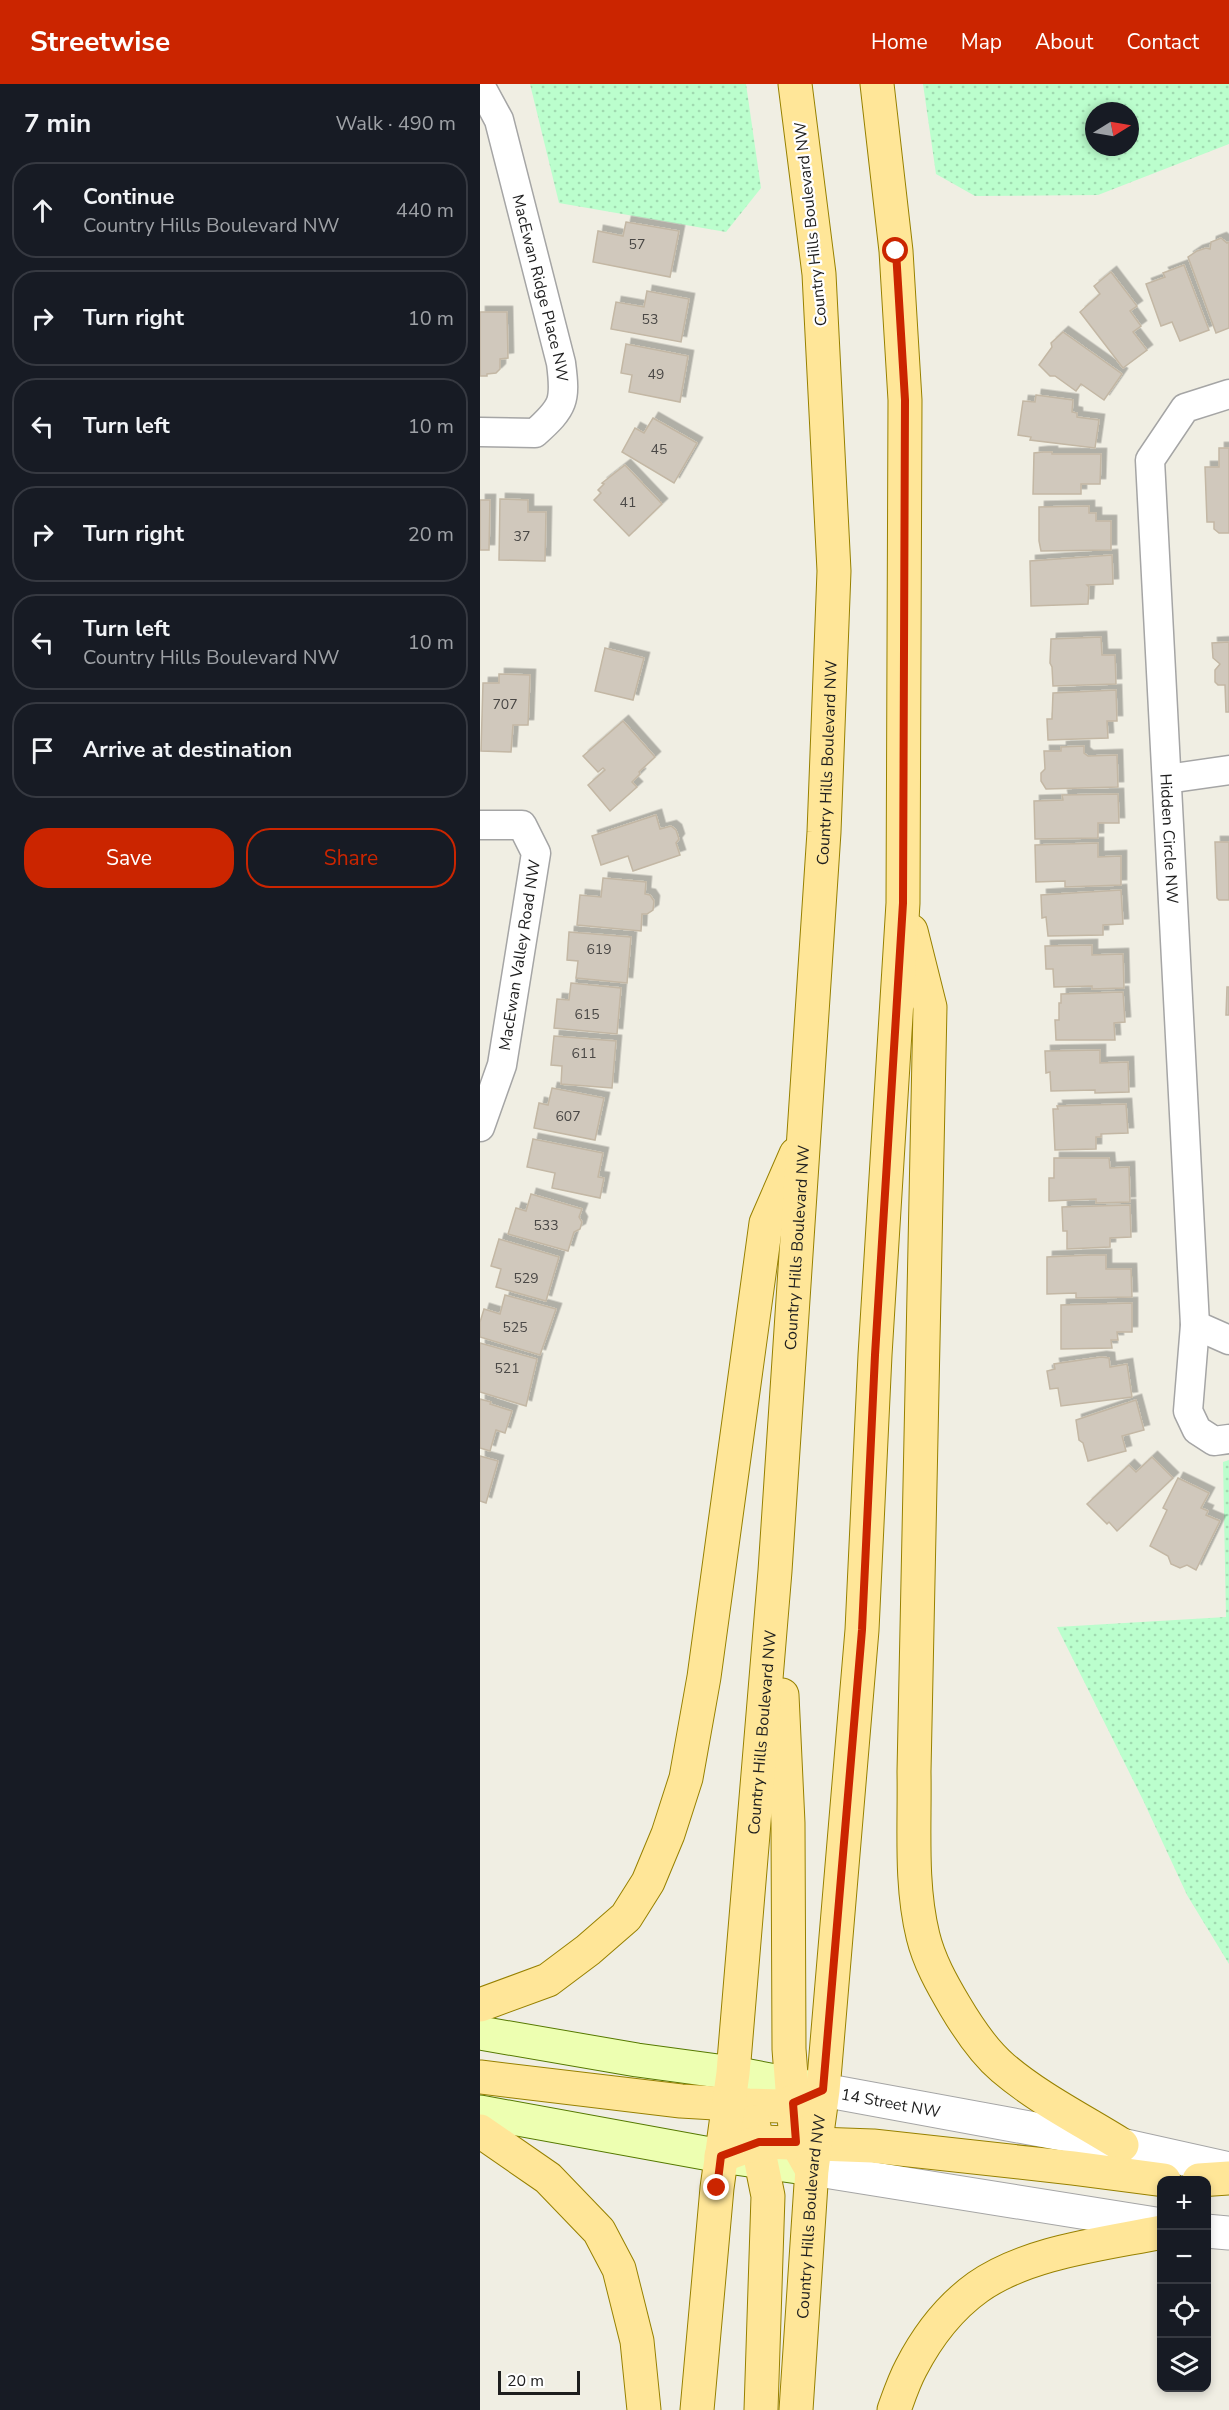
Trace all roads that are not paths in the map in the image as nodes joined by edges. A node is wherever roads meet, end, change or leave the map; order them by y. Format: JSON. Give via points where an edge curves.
{"nodes":[{"id":1,"x":795,"y":84,"type":"edge"},
{"id":2,"x":877,"y":84,"type":"edge"},
{"id":3,"x":480,"y":85,"type":"edge"},
{"id":4,"x":1229,"y":394,"type":"edge"},
{"id":5,"x":480,"y":432,"type":"edge"},
{"id":6,"x":1229,"y":770,"type":"edge"},
{"id":7,"x":1167,"y":779,"type":"junction"},
{"id":8,"x":480,"y":825,"type":"edge"},
{"id":9,"x":903,"y":903,"type":"junction"},
{"id":10,"x":480,"y":1127,"type":"edge"},
{"id":11,"x":805,"y":1133,"type":"junction"},
{"id":12,"x":1195,"y":1325,"type":"junction"},
{"id":13,"x":1229,"y":1340,"type":"edge"},
{"id":14,"x":1229,"y":1439,"type":"edge"},
{"id":15,"x":775,"y":1570,"type":"junction"},
{"id":16,"x":480,"y":2005,"type":"edge"},
{"id":17,"x":480,"y":2033,"type":"edge"},
{"id":18,"x":480,"y":2077,"type":"edge"},
{"id":19,"x":803,"y":2092,"type":"junction"},
{"id":20,"x":737,"y":2094,"type":"junction"},
{"id":21,"x":480,"y":2112,"type":"edge"},
{"id":22,"x":480,"y":2131,"type":"edge"},
{"id":23,"x":1122,"y":2145,"type":"junction"},
{"id":24,"x":808,"y":2151,"type":"junction"},
{"id":25,"x":760,"y":2152,"type":"junction"},
{"id":26,"x":721,"y":2156,"type":"junction"},
{"id":27,"x":1229,"y":2169,"type":"edge"},
{"id":28,"x":1229,"y":2178,"type":"edge"},
{"id":29,"x":1157,"y":2180,"type":"edge"},
{"id":30,"x":1211,"y":2180,"type":"edge"},
{"id":31,"x":1157,"y":2224,"type":"edge"},
{"id":32,"x":1211,"y":2231,"type":"edge"},
{"id":33,"x":1157,"y":2233,"type":"edge"},
{"id":34,"x":1229,"y":2233,"type":"edge"},
{"id":35,"x":644,"y":2410,"type":"edge"},
{"id":36,"x":696,"y":2410,"type":"edge"},
{"id":37,"x":761,"y":2410,"type":"edge"},
{"id":38,"x":796,"y":2410,"type":"edge"},
{"id":39,"x":894,"y":2410,"type":"edge"}],
"edges":[{"from":1,"to":11,"type":"main road","name":"Country Hills Boulevard NW","via":[[819,274],[834,571],[824,832]]},
{"from":2,"to":9,"type":"main road","name":"Country Hills Boulevard NW","via":[[896,251],[905,400]]},
{"from":3,"to":5,"type":"street","name":"MacEwan Ridge Place NW","via":[[499,120],[561,363],[564,390],[556,415],[535,433]]},
{"from":4,"to":7,"type":"street","name":"Hidden Circle NW","via":[[1185,408],[1150,460]]},
{"from":6,"to":7,"type":"street"},
{"from":7,"to":12,"type":"street","name":"Hidden Circle NW"},
{"from":8,"to":10,"type":"street","name":"MacEwan Valley Road NW","via":[[522,825],[536,853],[502,1065]]},
{"from":9,"to":19,"type":"main road","name":"Country Hills Boulevard NW","via":[[862,1630]]},
{"from":9,"to":23,"type":"main road","via":[[930,1007],[914,1772],[915,1894],[923,1938],[938,1976],[982,2047],[1031,2089]]},
{"from":11,"to":15,"type":"main road","name":"Country Hills Boulevard NW"},
{"from":11,"to":16,"type":"main road","via":[[766,1223],[704,1677],[686,1778],[668,1834],[648,1882],[626,1917],[548,1980]]},
{"from":12,"to":13,"type":"street"},
{"from":12,"to":14,"type":"street","name":"Hidden Circle NW","via":[[1188,1411],[1197,1430],[1214,1441]]},
{"from":15,"to":19,"type":"main road","via":[[789,1823],[789,2049]]},
{"from":15,"to":20,"type":"main road","name":"Country Hills Boulevard NW"},
{"from":17,"to":20,"type":"main road","name":"14 Street NW","via":[[637,2060]]},
{"from":18,"to":20,"type":"main road","via":[[681,2101]]},
{"from":19,"to":20,"type":"main road","name":"14 Street NW"},
{"from":19,"to":23,"type":"street","name":"14 Street NW"},
{"from":19,"to":24,"type":"main road","name":"Country Hills Boulevard NW"},
{"from":20,"to":25,"type":"main road"},
{"from":20,"to":26,"type":"main road","name":"Country Hills Boulevard NW"},
{"from":21,"to":26,"type":"main road"},
{"from":22,"to":35,"type":"main road","via":[[548,2178],[599,2230],[619,2269],[637,2341]]},
{"from":23,"to":27,"type":"street","name":"14 Street NW"},
{"from":24,"to":25,"type":"main road"},
{"from":24,"to":29,"type":"main road","via":[[944,2154]]},
{"from":24,"to":31,"type":"street"},
{"from":24,"to":38,"type":"main road","name":"Country Hills Boulevard NW"},
{"from":25,"to":26,"type":"main road"},
{"from":25,"to":37,"type":"main road","via":[[768,2196]]},
{"from":26,"to":36,"type":"main road","name":"Country Hills Boulevard NW"},
{"from":28,"to":30,"type":"main road"},
{"from":32,"to":34,"type":"street"},
{"from":33,"to":39,"type":"main road","via":[[1029,2262],[979,2286],[957,2305],[926,2343],[910,2369]]}]}
